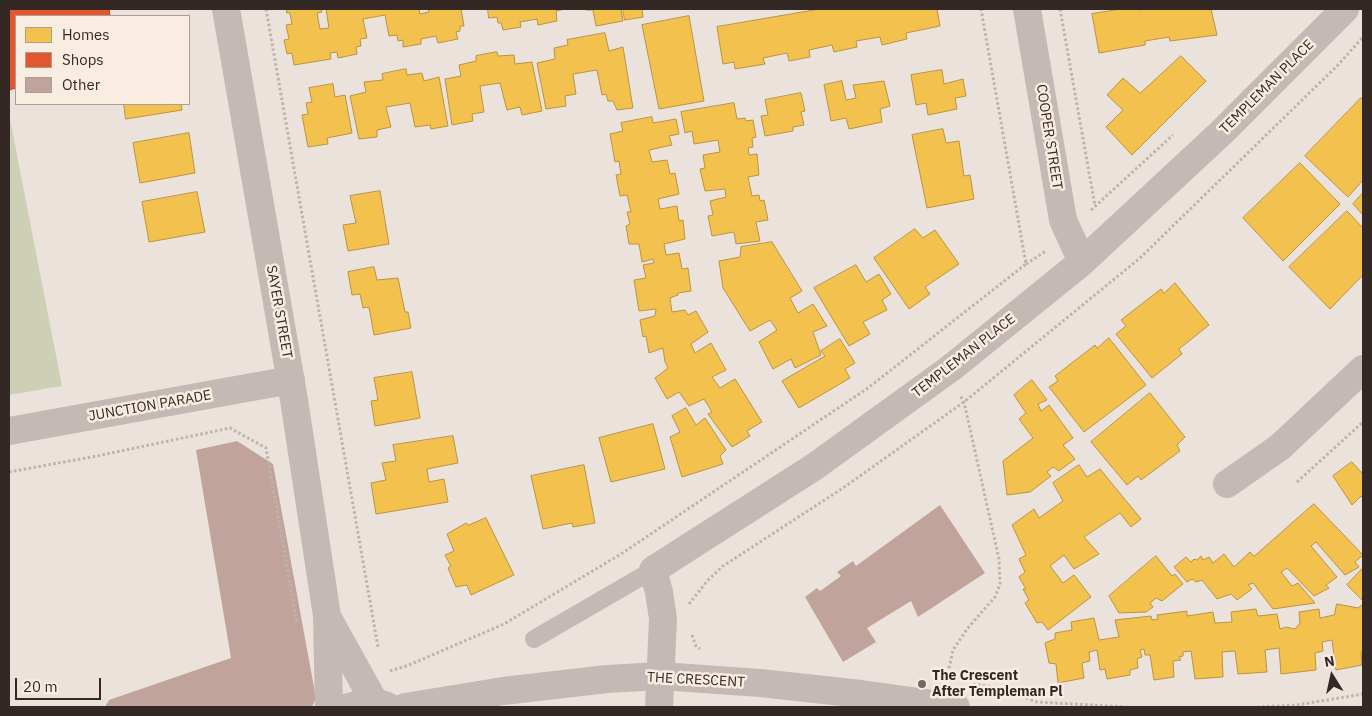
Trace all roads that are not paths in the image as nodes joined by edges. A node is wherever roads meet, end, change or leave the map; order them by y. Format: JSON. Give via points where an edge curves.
{"nodes":[{"id":1,"x":226,"y":9,"type":"edge"},
{"id":2,"x":1027,"y":9,"type":"edge"},
{"id":3,"x":1345,"y":9,"type":"edge"},
{"id":4,"x":1082,"y":262,"type":"junction"},
{"id":5,"x":1363,"y":369,"type":"edge"},
{"id":6,"x":291,"y":380,"type":"junction"},
{"id":7,"x":9,"y":431,"type":"edge"},
{"id":8,"x":1227,"y":484,"type":"dead end"},
{"id":9,"x":653,"y":570,"type":"junction"},
{"id":10,"x":327,"y":616,"type":"junction"},
{"id":11,"x":534,"y":639,"type":"dead end"},
{"id":12,"x":661,"y":676,"type":"junction"},
{"id":13,"x":960,"y":695,"type":"edge"},
{"id":14,"x":382,"y":705,"type":"edge"},
{"id":15,"x":329,"y":707,"type":"edge"},
{"id":16,"x":349,"y":707,"type":"edge"},
{"id":17,"x":405,"y":707,"type":"edge"},
{"id":18,"x":659,"y":707,"type":"edge"}],
"edges":[{"from":1,"to":6,"type":"street","name":"SAYER STREET"},
{"from":2,"to":4,"type":"street","name":"COOPER STREET","via":[[1063,220]]},
{"from":3,"to":4,"type":"street","name":"TEMPLEMAN PLACE","via":[[1222,132]]},
{"from":4,"to":9,"type":"street","name":"TEMPLEMAN PLACE","via":[[948,370],[814,467]]},
{"from":5,"to":8,"type":"street","via":[[1280,447]]},
{"from":6,"to":7,"type":"street","name":"JUNCTION PARADE"},
{"from":6,"to":10,"type":"street","name":"SAYER STREET"},
{"from":9,"to":11,"type":"lane"},
{"from":9,"to":12,"type":"street","via":[[663,619]]},
{"from":10,"to":14,"type":"street","name":"SAYER STREET","via":[[372,676]]},
{"from":10,"to":15,"type":"street","name":"SAYER STREET"},
{"from":12,"to":13,"type":"street","name":"THE CRESCENT","via":[[862,694]]},
{"from":12,"to":17,"type":"street","name":"THE CRESCENT","via":[[503,691]]},
{"from":12,"to":18,"type":"street"},
{"from":14,"to":16,"type":"street","via":[[362,703]]}]}
